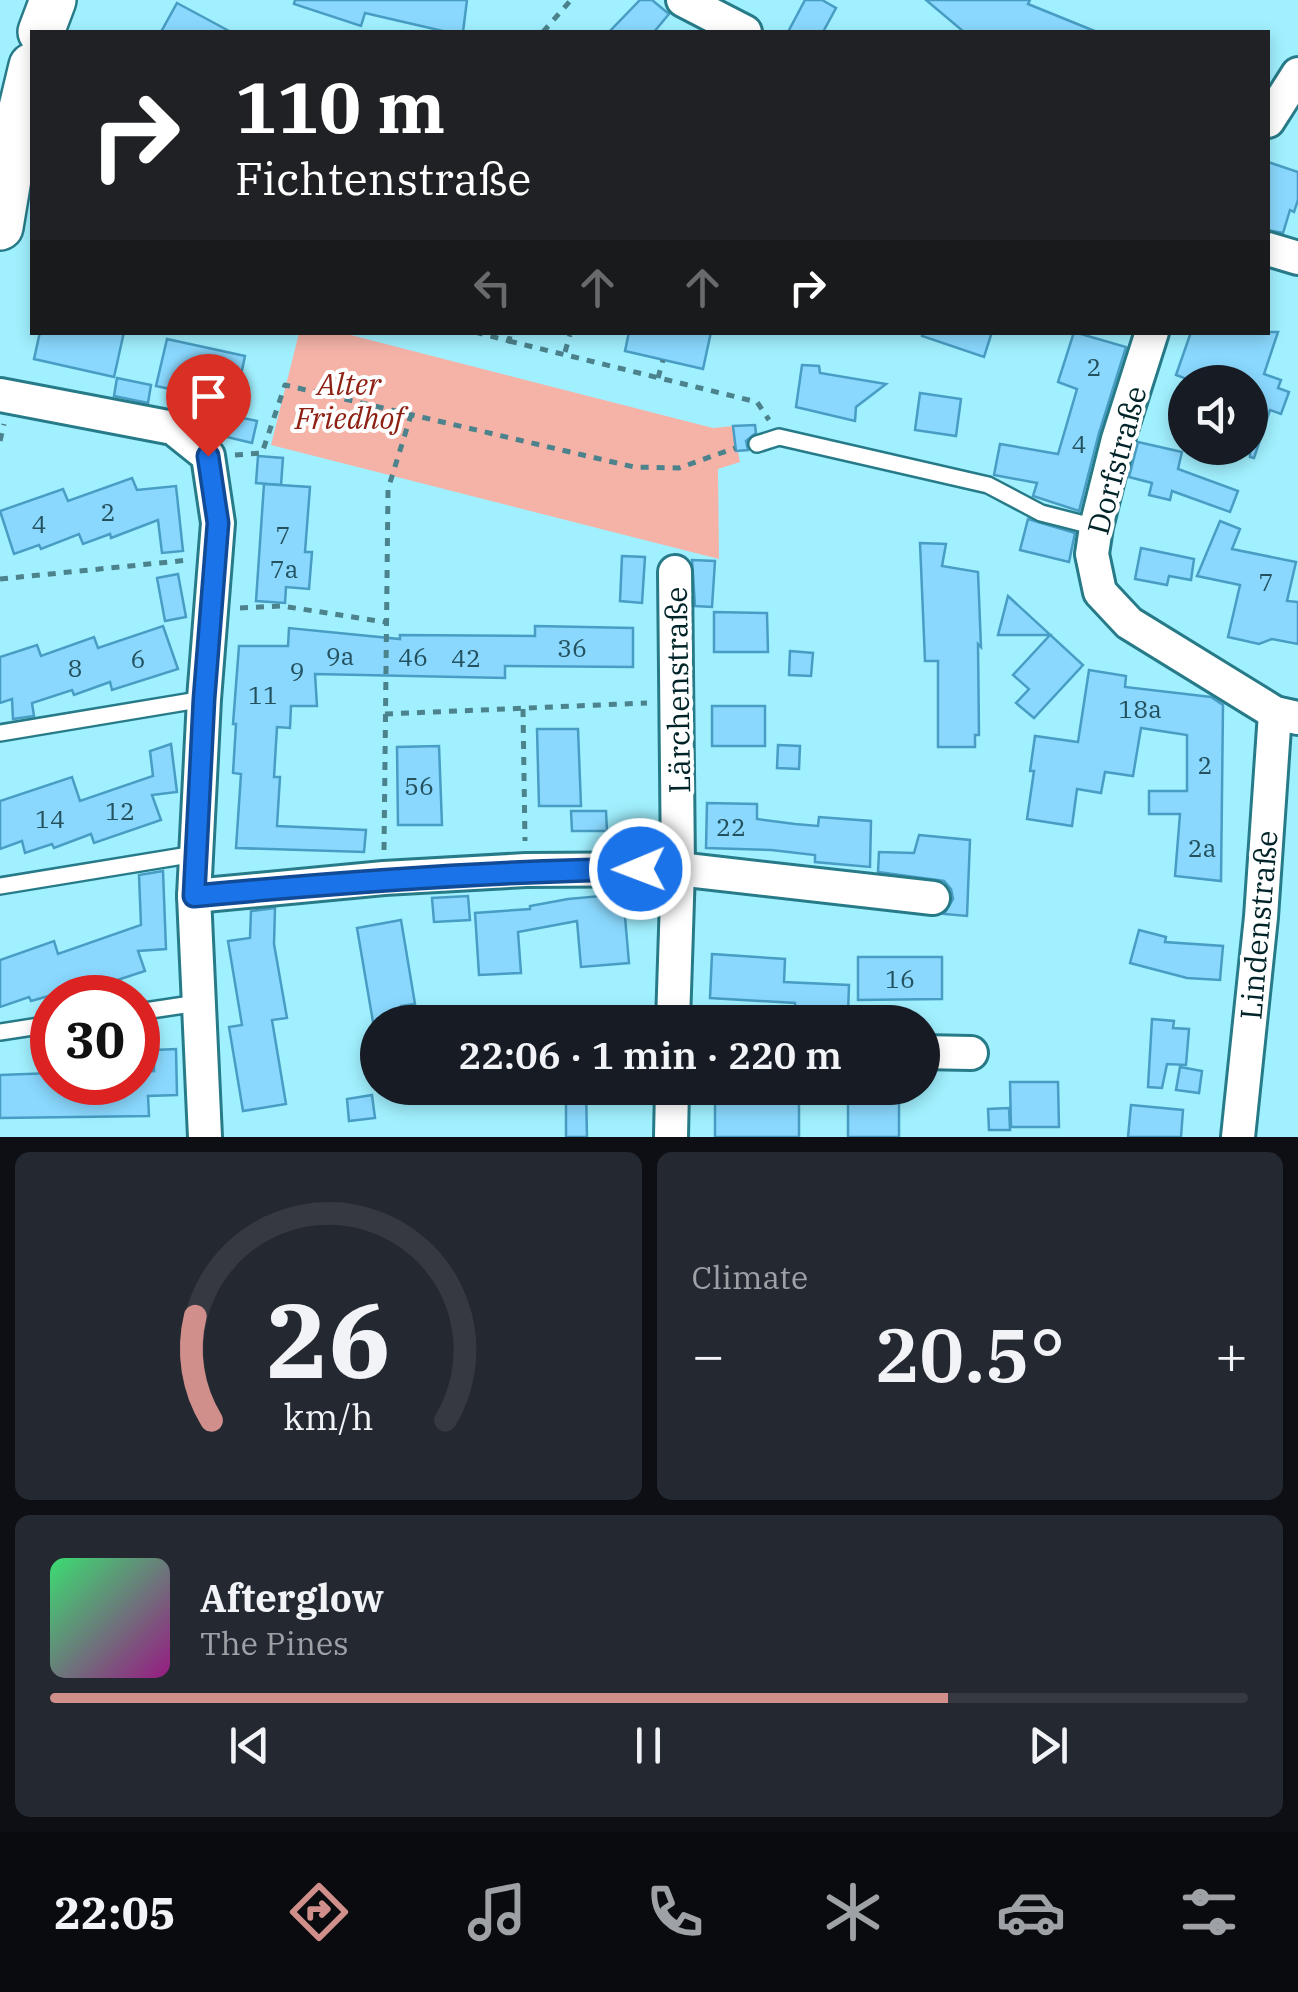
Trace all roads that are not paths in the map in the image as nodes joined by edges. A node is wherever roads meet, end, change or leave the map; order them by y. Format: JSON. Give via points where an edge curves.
{"nodes":[{"id":1,"x":53,"y":0,"type":"edge"},
{"id":2,"x":683,"y":0,"type":"edge"},
{"id":3,"x":730,"y":17,"type":"edge"},
{"id":4,"x":42,"y":30,"type":"edge"},
{"id":5,"x":30,"y":74,"type":"edge"},
{"id":6,"x":1298,"y":74,"type":"edge"},
{"id":7,"x":1270,"y":118,"type":"edge"},
{"id":8,"x":0,"y":227,"type":"edge"},
{"id":9,"x":1270,"y":250,"type":"edge"},
{"id":10,"x":1298,"y":258,"type":"edge"},
{"id":11,"x":1151,"y":335,"type":"edge"},
{"id":12,"x":0,"y":395,"type":"edge"},
{"id":13,"x":756,"y":444,"type":"dead end"},
{"id":14,"x":1096,"y":528,"type":"junction"},
{"id":15,"x":675,"y":572,"type":"dead end"},
{"id":16,"x":204,"y":699,"type":"junction"},
{"id":17,"x":1286,"y":716,"type":"edge"},
{"id":18,"x":0,"y":733,"type":"edge"},
{"id":19,"x":195,"y":854,"type":"junction"},
{"id":20,"x":678,"y":869,"type":"junction"},
{"id":21,"x":0,"y":886,"type":"edge"},
{"id":22,"x":194,"y":896,"type":"junction"},
{"id":23,"x":933,"y":898,"type":"dead end"},
{"id":24,"x":198,"y":1003,"type":"junction"},
{"id":25,"x":674,"y":1005,"type":"edge"},
{"id":26,"x":160,"y":1009,"type":"edge"},
{"id":27,"x":30,"y":1027,"type":"edge"},
{"id":28,"x":0,"y":1032,"type":"edge"},
{"id":29,"x":940,"y":1052,"type":"edge"},
{"id":30,"x":971,"y":1053,"type":"dead end"},
{"id":31,"x":672,"y":1105,"type":"edge"},
{"id":32,"x":205,"y":1137,"type":"edge"},
{"id":33,"x":671,"y":1137,"type":"edge"},
{"id":34,"x":1238,"y":1137,"type":"edge"}],
"edges":[{"from":1,"to":4,"type":"street"},
{"from":2,"to":3,"type":"street"},
{"from":5,"to":8,"type":"street"},
{"from":6,"to":7,"type":"street"},
{"from":9,"to":10,"type":"street"},
{"from":11,"to":14,"type":"street","name":"Dorfstraße"},
{"from":12,"to":16,"type":"street","via":[[173,428],[208,456],[218,523]]},
{"from":13,"to":14,"type":"lane","via":[[779,437],[988,484],[1041,513]]},
{"from":14,"to":17,"type":"street","name":"Dorfstraße","via":[[1092,554],[1100,592],[1128,623]]},
{"from":15,"to":20,"type":"street","name":"Lärchenstraße"},
{"from":16,"to":18,"type":"lane"},
{"from":16,"to":19,"type":"street"},
{"from":17,"to":34,"type":"street","name":"Lindenstraße"},
{"from":19,"to":21,"type":"lane"},
{"from":19,"to":22,"type":"street"},
{"from":20,"to":22,"type":"street","via":[[526,870]]},
{"from":20,"to":23,"type":"street"},
{"from":20,"to":25,"type":"street","name":"Lärchenstraße"},
{"from":22,"to":24,"type":"street"},
{"from":24,"to":26,"type":"lane"},
{"from":24,"to":32,"type":"street"},
{"from":27,"to":28,"type":"lane"},
{"from":29,"to":30,"type":"street"},
{"from":31,"to":33,"type":"street"}]}
